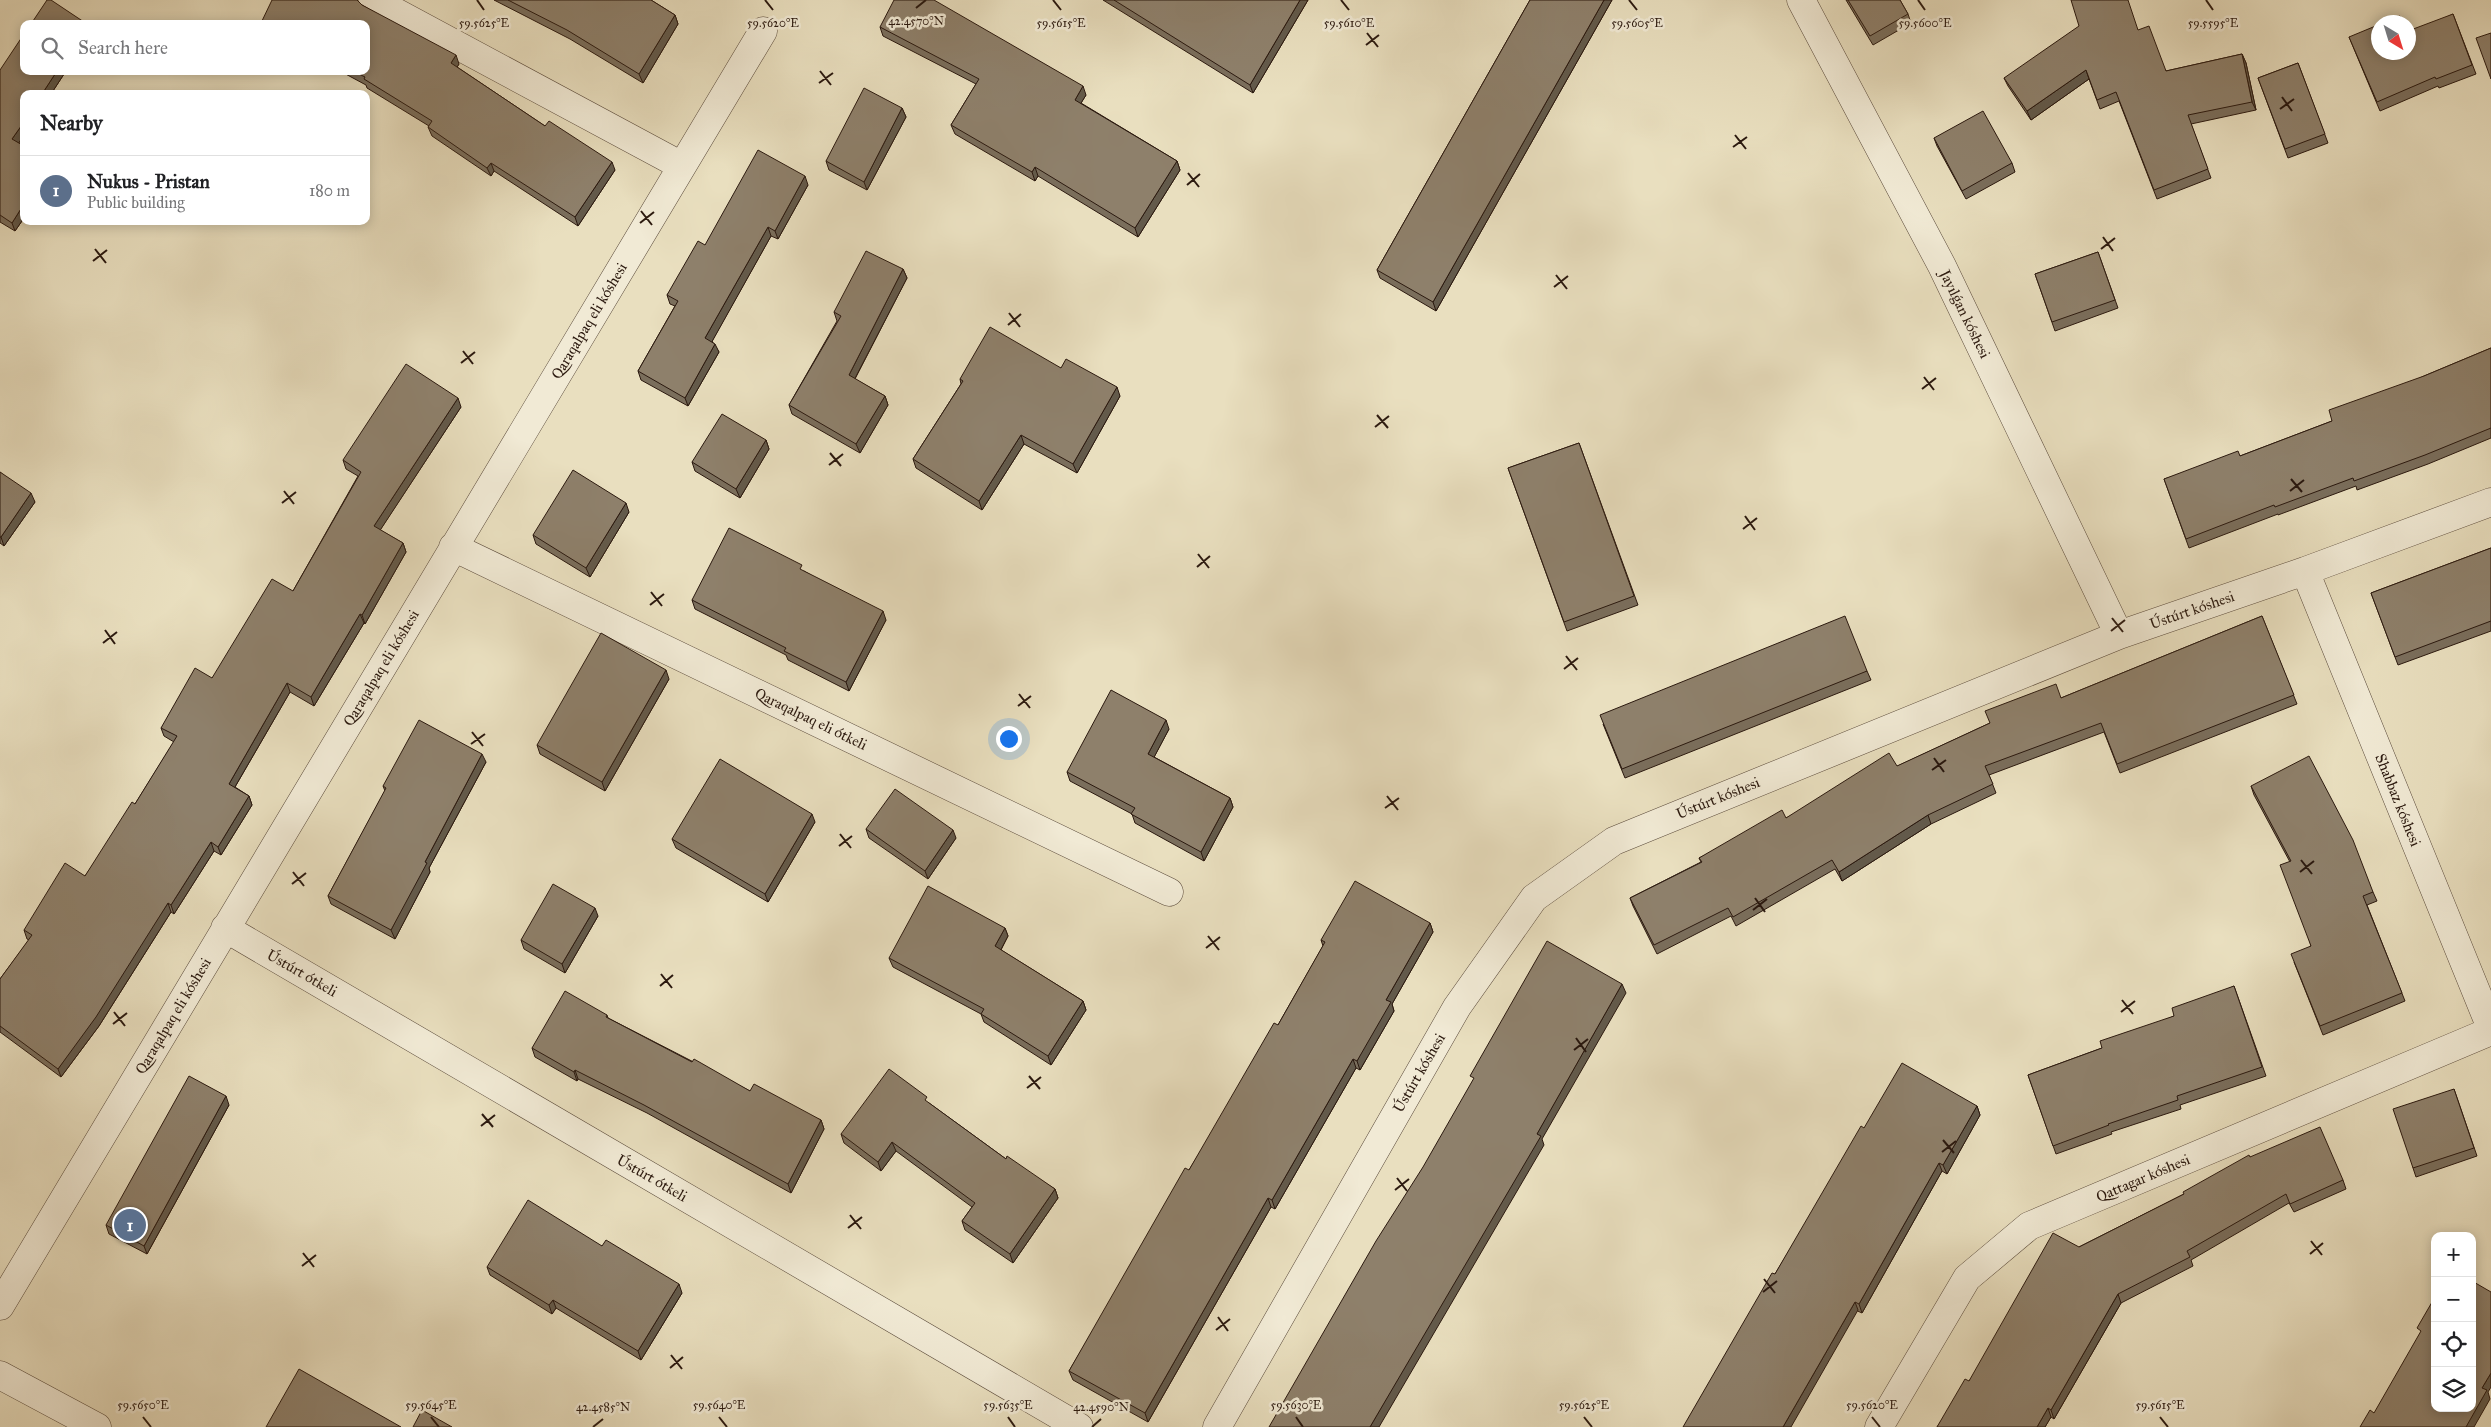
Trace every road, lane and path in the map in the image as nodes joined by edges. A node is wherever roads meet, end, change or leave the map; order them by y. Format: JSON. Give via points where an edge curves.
{"nodes":[{"id":1,"x":373,"y":0,"type":"edge"},
{"id":2,"x":1800,"y":0,"type":"edge"},
{"id":3,"x":763,"y":31,"type":"dead end"},
{"id":4,"x":682,"y":166,"type":"junction"},
{"id":5,"x":2491,"y":502,"type":"edge"},
{"id":6,"x":453,"y":547,"type":"junction"},
{"id":7,"x":2305,"y":572,"type":"junction"},
{"id":8,"x":2119,"y":635,"type":"junction"},
{"id":9,"x":1169,"y":892,"type":"dead end"},
{"id":10,"x":225,"y":928,"type":"junction"},
{"id":11,"x":2491,"y":1029,"type":"edge"},
{"id":12,"x":0,"y":1306,"type":"edge"},
{"id":13,"x":0,"y":1375,"type":"edge"},
{"id":14,"x":97,"y":1427,"type":"edge"},
{"id":15,"x":1080,"y":1427,"type":"edge"},
{"id":16,"x":1217,"y":1427,"type":"edge"},
{"id":17,"x":1879,"y":1427,"type":"edge"}],
"edges":[{"from":1,"to":4,"type":"street"},
{"from":2,"to":8,"type":"street","name":"Jayılǵan kóshesi","via":[[1942,266]]},
{"from":3,"to":4,"type":"street","name":"Qaraqalpaq eli kóshesi"},
{"from":4,"to":6,"type":"street","name":"Qaraqalpaq eli kóshesi"},
{"from":5,"to":7,"type":"street","name":"Ústúrt kóshesi"},
{"from":6,"to":9,"type":"street","name":"Qaraqalpaq eli ótkeli"},
{"from":6,"to":10,"type":"street","name":"Qaraqalpaq eli kóshesi"},
{"from":7,"to":8,"type":"street","name":"Ústúrt kóshesi"},
{"from":7,"to":11,"type":"street","name":"Shabbaz kóshesi"},
{"from":8,"to":16,"type":"street","name":"Ústúrt kóshesi","via":[[1614,840],[1534,898],[1457,1007]]},
{"from":10,"to":12,"type":"street","name":"Qaraqalpaq eli kóshesi"},
{"from":10,"to":15,"type":"street","name":"Ústúrt ótkeli"},
{"from":11,"to":17,"type":"street","name":"Qattagar kóshesi","via":[[2029,1226],[1967,1278]]},
{"from":13,"to":14,"type":"street"}]}
